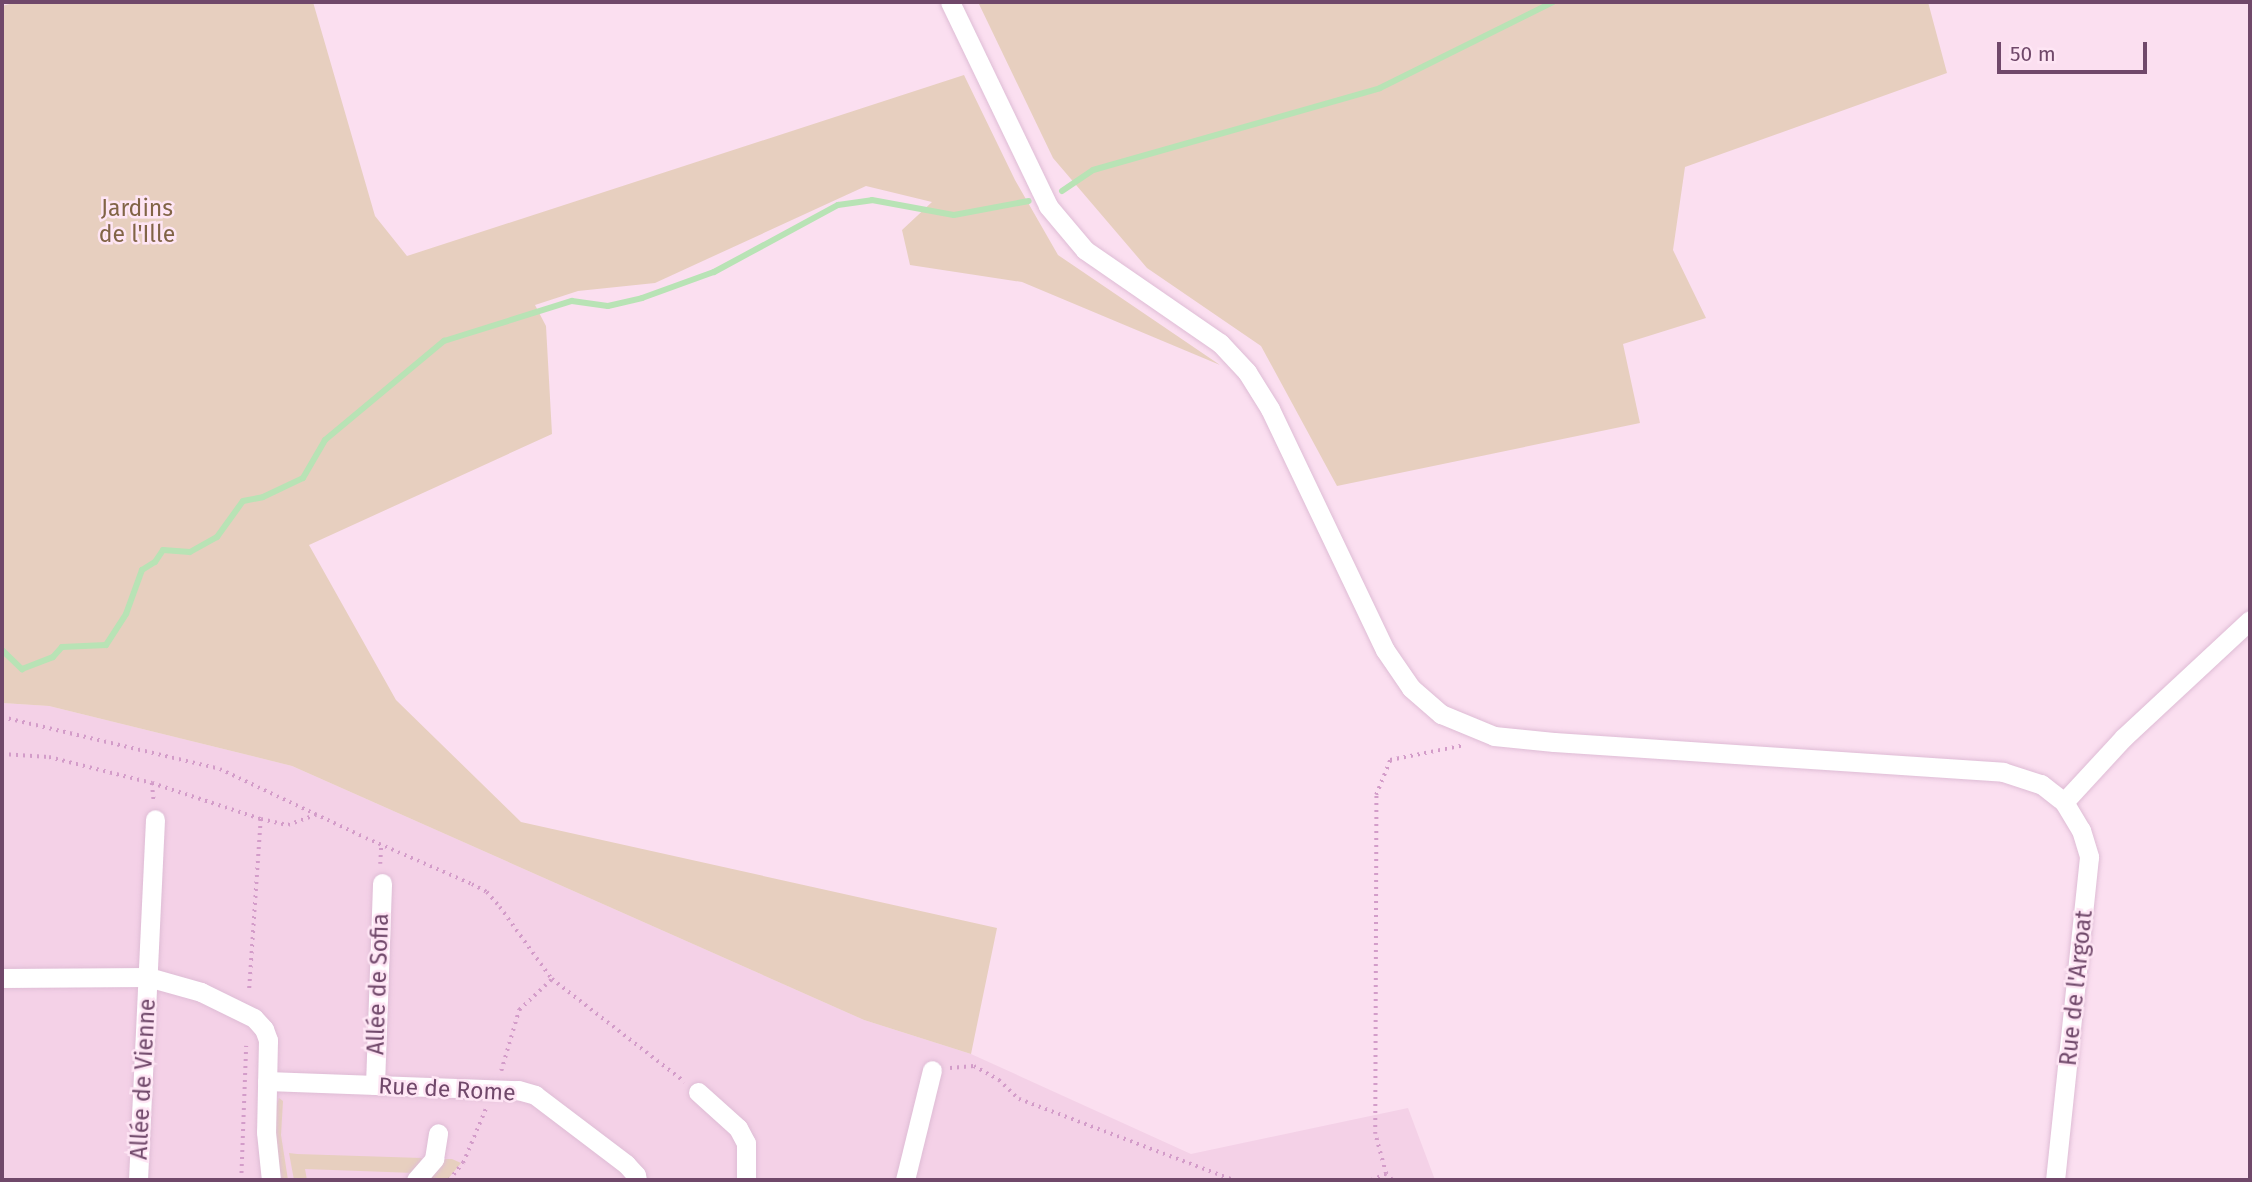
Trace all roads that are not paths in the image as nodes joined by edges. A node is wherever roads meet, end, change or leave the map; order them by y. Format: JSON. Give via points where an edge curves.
{"nodes":[{"id":1,"x":950,"y":2,"type":"edge"},
{"id":2,"x":2250,"y":620,"type":"edge"},
{"id":3,"x":2064,"y":802,"type":"junction"},
{"id":4,"x":155,"y":818,"type":"road end"},
{"id":5,"x":382,"y":883,"type":"dead end"},
{"id":6,"x":148,"y":977,"type":"junction"},
{"id":7,"x":2,"y":978,"type":"edge"},
{"id":8,"x":932,"y":1070,"type":"road end"},
{"id":9,"x":267,"y":1081,"type":"junction"},
{"id":10,"x":375,"y":1085,"type":"junction"},
{"id":11,"x":698,"y":1092,"type":"road end"},
{"id":12,"x":438,"y":1133,"type":"dead end"},
{"id":13,"x":138,"y":1180,"type":"edge"},
{"id":14,"x":271,"y":1180,"type":"edge"},
{"id":15,"x":416,"y":1180,"type":"edge"},
{"id":16,"x":637,"y":1180,"type":"edge"},
{"id":17,"x":746,"y":1180,"type":"edge"},
{"id":18,"x":905,"y":1180,"type":"edge"},
{"id":19,"x":2054,"y":1180,"type":"edge"}],
"edges":[{"from":1,"to":3,"type":"street","via":[[1048,206],[1085,250],[1220,343],[1247,372],[1270,410],[1385,650],[1410,688],[1441,714],[1494,736],[2003,772],[2041,784]]},
{"from":2,"to":3,"type":"street","via":[[2123,738]]},
{"from":3,"to":19,"type":"street","name":"Rue de l'Argoat","via":[[2081,830],[2089,857]]},
{"from":4,"to":6,"type":"street","name":"Allée de Vienne"},
{"from":5,"to":10,"type":"street","name":"Allée de Sofia"},
{"from":6,"to":7,"type":"street"},
{"from":6,"to":9,"type":"street","via":[[201,992],[260,1022],[268,1040]]},
{"from":6,"to":13,"type":"street","name":"Allée de Vienne"},
{"from":8,"to":18,"type":"street"},
{"from":9,"to":10,"type":"street","name":"Rue de Rome"},
{"from":9,"to":14,"type":"street","via":[[266,1146]]},
{"from":10,"to":16,"type":"street","name":"Rue de Rome","via":[[519,1090],[535,1095],[626,1164]]},
{"from":11,"to":17,"type":"street","via":[[738,1128],[746,1143]]},
{"from":12,"to":15,"type":"street","via":[[434,1158]]}]}
